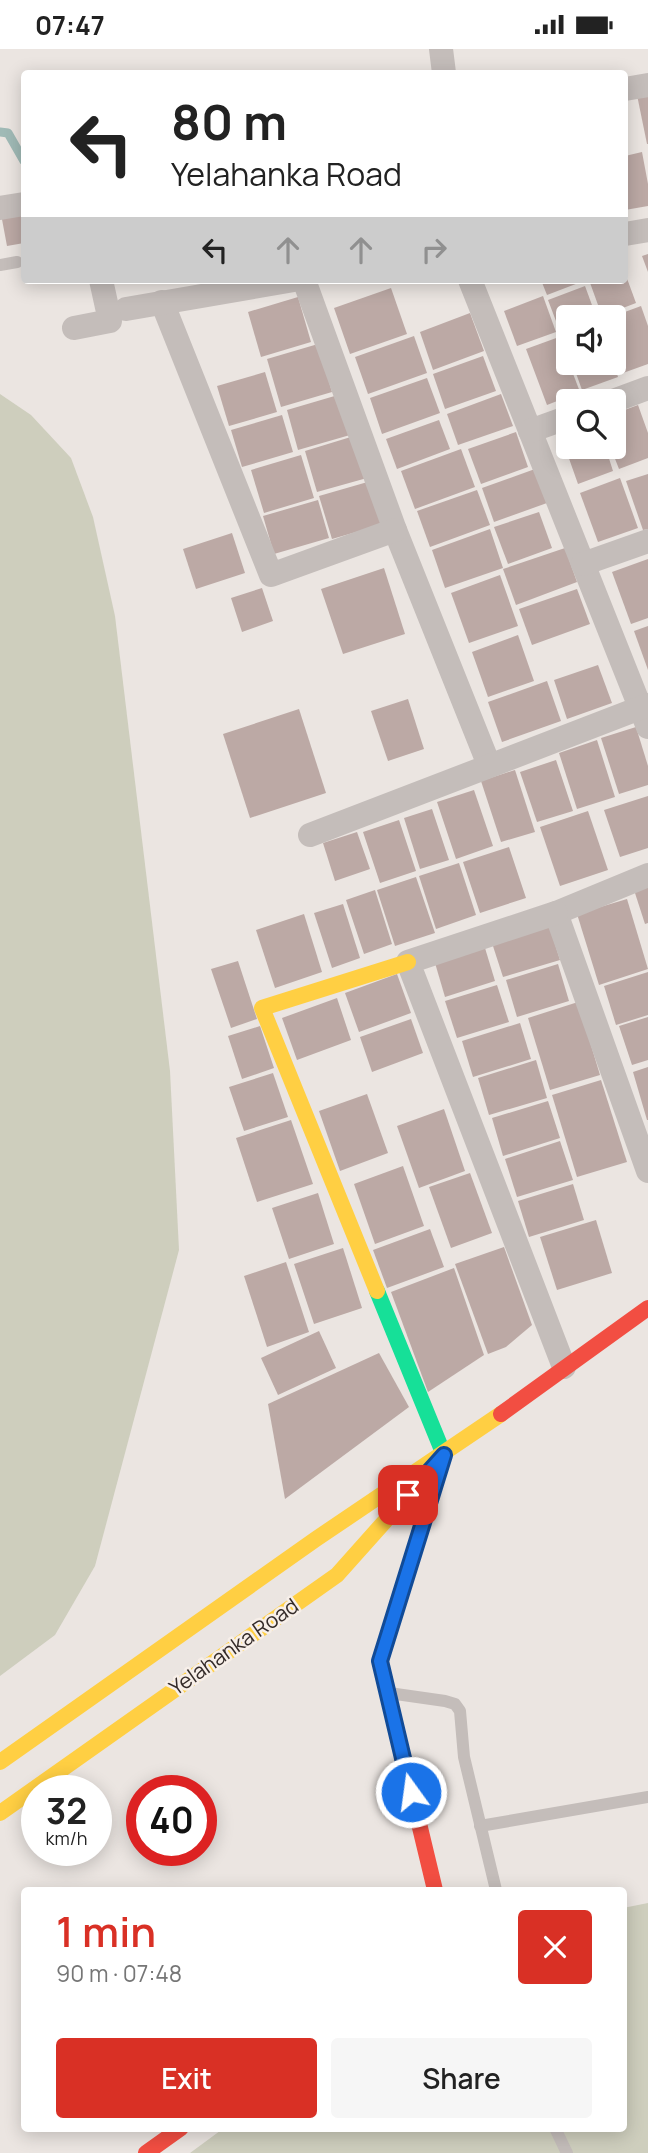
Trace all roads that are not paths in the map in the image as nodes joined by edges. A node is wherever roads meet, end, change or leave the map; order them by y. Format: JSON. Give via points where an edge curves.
{"nodes":[{"id":1,"x":441,"y":49,"type":"edge"},
{"id":2,"x":444,"y":70,"type":"edge"},
{"id":3,"x":648,"y":85,"type":"edge"},
{"id":4,"x":628,"y":88,"type":"edge"},
{"id":5,"x":21,"y":204,"type":"edge"},
{"id":6,"x":0,"y":208,"type":"edge"},
{"id":7,"x":648,"y":230,"type":"edge"},
{"id":8,"x":628,"y":233,"type":"edge"},
{"id":9,"x":18,"y":263,"type":"dead end"},
{"id":10,"x":0,"y":265,"type":"edge"},
{"id":11,"x":102,"y":284,"type":"edge"},
{"id":12,"x":240,"y":284,"type":"edge"},
{"id":13,"x":305,"y":284,"type":"edge"},
{"id":14,"x":472,"y":284,"type":"edge"},
{"id":15,"x":162,"y":303,"type":"junction"},
{"id":16,"x":126,"y":309,"type":"dead end"},
{"id":17,"x":74,"y":328,"type":"dead end"},
{"id":18,"x":648,"y":388,"type":"edge"},
{"id":19,"x":626,"y":396,"type":"edge"},
{"id":20,"x":556,"y":422,"type":"edge"},
{"id":21,"x":530,"y":431,"type":"junction"},
{"id":22,"x":395,"y":530,"type":"junction"},
{"id":23,"x":648,"y":541,"type":"edge"},
{"id":24,"x":583,"y":564,"type":"junction"},
{"id":25,"x":645,"y":713,"type":"edge"},
{"id":26,"x":489,"y":765,"type":"junction"},
{"id":27,"x":310,"y":835,"type":"dead end"},
{"id":28,"x":648,"y":875,"type":"edge"},
{"id":29,"x":556,"y":913,"type":"junction"},
{"id":30,"x":408,"y":962,"type":"junction"},
{"id":31,"x":648,"y":1171,"type":"edge"},
{"id":32,"x":648,"y":1308,"type":"edge"},
{"id":33,"x":564,"y":1367,"type":"junction"},
{"id":34,"x":444,"y":1455,"type":"junction"},
{"id":35,"x":388,"y":1693,"type":"junction"},
{"id":36,"x":0,"y":1762,"type":"edge"},
{"id":37,"x":648,"y":1797,"type":"edge"},
{"id":38,"x":0,"y":1812,"type":"edge"},
{"id":39,"x":480,"y":1826,"type":"junction"},
{"id":40,"x":434,"y":1887,"type":"edge"},
{"id":41,"x":495,"y":1887,"type":"edge"},
{"id":42,"x":175,"y":2132,"type":"edge"},
{"id":43,"x":557,"y":2132,"type":"edge"},
{"id":44,"x":146,"y":2153,"type":"edge"},
{"id":45,"x":567,"y":2153,"type":"edge"}],
"edges":[{"from":1,"to":2,"type":"street"},
{"from":3,"to":4,"type":"street"},
{"from":5,"to":6,"type":"street"},
{"from":7,"to":8,"type":"street"},
{"from":9,"to":10,"type":"lane"},
{"from":11,"to":17,"type":"street","via":[[110,321]]},
{"from":12,"to":15,"type":"street"},
{"from":13,"to":22,"type":"street"},
{"from":14,"to":21,"type":"street"},
{"from":15,"to":16,"type":"street"},
{"from":15,"to":22,"type":"street","via":[[271,575]]},
{"from":18,"to":19,"type":"street"},
{"from":20,"to":21,"type":"street"},
{"from":21,"to":24,"type":"street"},
{"from":22,"to":26,"type":"street"},
{"from":23,"to":24,"type":"street"},
{"from":24,"to":25,"type":"street"},
{"from":25,"to":26,"type":"street"},
{"from":26,"to":27,"type":"street"},
{"from":28,"to":29,"type":"street"},
{"from":29,"to":30,"type":"street"},
{"from":29,"to":31,"type":"street"},
{"from":30,"to":33,"type":"street"},
{"from":30,"to":34,"type":"main road","via":[[262,1008]]},
{"from":32,"to":33,"type":"main road","name":"Yelahanka Road"},
{"from":33,"to":34,"type":"main road","name":"Yelahanka Road"},
{"from":34,"to":35,"type":"main road","via":[[380,1661]]},
{"from":34,"to":36,"type":"main road","name":"Yelahanka Road","via":[[316,1539]]},
{"from":34,"to":38,"type":"main road","name":"Yelahanka Road","via":[[337,1574]]},
{"from":35,"to":39,"type":"lane","via":[[445,1700],[460,1710],[464,1757]]},
{"from":35,"to":40,"type":"main road"},
{"from":37,"to":39,"type":"lane"},
{"from":39,"to":41,"type":"lane"},
{"from":42,"to":44,"type":"main road"},
{"from":43,"to":45,"type":"lane"}]}
